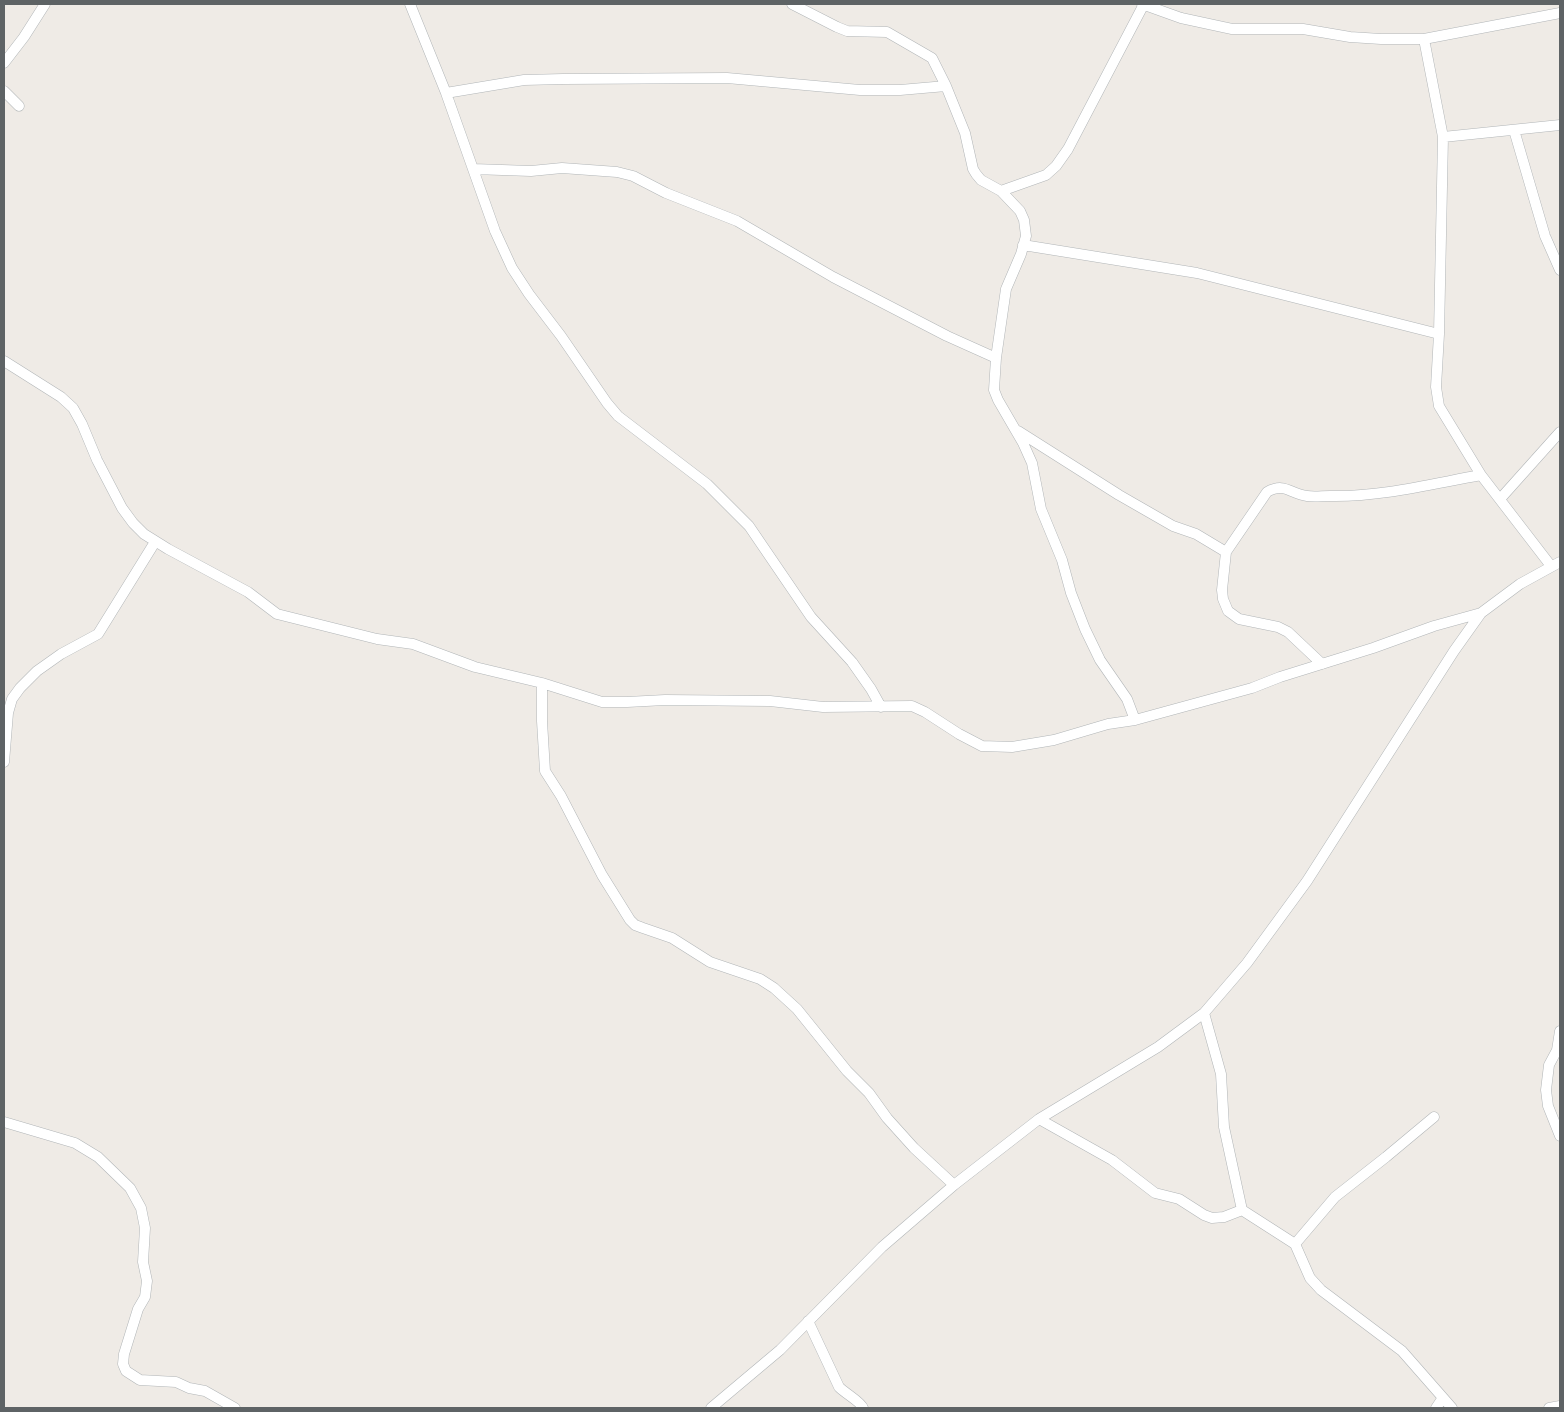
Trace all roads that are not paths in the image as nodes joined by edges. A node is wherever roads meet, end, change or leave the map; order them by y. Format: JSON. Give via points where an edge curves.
{"nodes":[{"id":1,"x":45,"y":4,"type":"edge"},
{"id":2,"x":410,"y":4,"type":"edge"},
{"id":3,"x":792,"y":4,"type":"edge"},
{"id":4,"x":1143,"y":4,"type":"edge"},
{"id":5,"x":1560,"y":13,"type":"edge"},
{"id":6,"x":1424,"y":39,"type":"junction"},
{"id":7,"x":4,"y":63,"type":"edge"},
{"id":8,"x":946,"y":86,"type":"junction"},
{"id":9,"x":4,"y":91,"type":"edge"},
{"id":10,"x":446,"y":93,"type":"junction"},
{"id":11,"x":18,"y":106,"type":"dead end"},
{"id":12,"x":1560,"y":125,"type":"edge"},
{"id":13,"x":1514,"y":130,"type":"junction"},
{"id":14,"x":1443,"y":136,"type":"junction"},
{"id":15,"x":473,"y":169,"type":"junction"},
{"id":16,"x":1001,"y":191,"type":"junction"},
{"id":17,"x":1023,"y":245,"type":"junction"},
{"id":18,"x":1560,"y":270,"type":"edge"},
{"id":19,"x":1439,"y":334,"type":"junction"},
{"id":20,"x":996,"y":358,"type":"junction"},
{"id":21,"x":4,"y":361,"type":"edge"},
{"id":22,"x":1015,"y":429,"type":"junction"},
{"id":23,"x":1560,"y":432,"type":"edge"},
{"id":24,"x":1481,"y":475,"type":"junction"},
{"id":25,"x":1500,"y":499,"type":"junction"},
{"id":26,"x":155,"y":542,"type":"junction"},
{"id":27,"x":1226,"y":552,"type":"junction"},
{"id":28,"x":1556,"y":564,"type":"edge"},
{"id":29,"x":1481,"y":612,"type":"junction"},
{"id":30,"x":1322,"y":664,"type":"junction"},
{"id":31,"x":542,"y":683,"type":"junction"},
{"id":32,"x":881,"y":708,"type":"junction"},
{"id":33,"x":1135,"y":720,"type":"junction"},
{"id":34,"x":4,"y":762,"type":"edge"},
{"id":35,"x":1204,"y":1013,"type":"junction"},
{"id":36,"x":1560,"y":1031,"type":"edge"},
{"id":37,"x":1434,"y":1117,"type":"dead end"},
{"id":38,"x":1039,"y":1119,"type":"junction"},
{"id":39,"x":4,"y":1122,"type":"edge"},
{"id":40,"x":1560,"y":1136,"type":"edge"},
{"id":41,"x":954,"y":1186,"type":"junction"},
{"id":42,"x":1242,"y":1210,"type":"junction"},
{"id":43,"x":1295,"y":1244,"type":"junction"},
{"id":44,"x":808,"y":1320,"type":"junction"},
{"id":45,"x":1442,"y":1399,"type":"junction"},
{"id":46,"x":1560,"y":1406,"type":"edge"},
{"id":47,"x":235,"y":1408,"type":"edge"},
{"id":48,"x":711,"y":1408,"type":"edge"},
{"id":49,"x":864,"y":1408,"type":"edge"},
{"id":50,"x":1436,"y":1408,"type":"edge"},
{"id":51,"x":1452,"y":1408,"type":"edge"},
{"id":52,"x":1549,"y":1408,"type":"edge"}],
"edges":[{"from":1,"to":7,"type":"street"},
{"from":2,"to":10,"type":"street"},
{"from":3,"to":8,"type":"street","via":[[836,27],[893,34],[932,58]]},
{"from":4,"to":6,"type":"street","via":[[1180,18],[1232,29],[1288,28],[1350,37]]},
{"from":4,"to":16,"type":"street","via":[[1056,166],[1046,175]]},
{"from":5,"to":6,"type":"street"},
{"from":6,"to":14,"type":"street"},
{"from":8,"to":10,"type":"street","via":[[860,90],[728,78],[563,79],[524,80]]},
{"from":8,"to":16,"type":"street","via":[[965,133],[973,169],[981,180]]},
{"from":9,"to":11,"type":"street"},
{"from":10,"to":15,"type":"street"},
{"from":12,"to":13,"type":"street"},
{"from":13,"to":14,"type":"street"},
{"from":13,"to":18,"type":"street","via":[[1545,236]]},
{"from":14,"to":19,"type":"street"},
{"from":15,"to":20,"type":"street","via":[[531,171],[562,168],[633,176],[666,194],[737,221],[833,277]]},
{"from":15,"to":32,"type":"street","via":[[512,268],[607,403],[618,416],[706,484],[749,526],[811,617],[852,662]]},
{"from":16,"to":17,"type":"street","via":[[1024,220],[1026,236]]},
{"from":17,"to":19,"type":"street","via":[[1196,273]]},
{"from":17,"to":20,"type":"street","via":[[1006,289]]},
{"from":19,"to":24,"type":"street","via":[[1438,406]]},
{"from":20,"to":22,"type":"street","via":[[994,390]]},
{"from":21,"to":26,"type":"street","via":[[73,408],[122,508],[133,523]]},
{"from":22,"to":27,"type":"street","via":[[1127,500]]},
{"from":22,"to":33,"type":"street","via":[[1032,463],[1041,509],[1085,629],[1100,660],[1127,699]]},
{"from":23,"to":25,"type":"street"},
{"from":24,"to":25,"type":"street"},
{"from":24,"to":27,"type":"street","via":[[1388,492],[1340,496],[1305,496],[1275,488],[1267,492]]},
{"from":25,"to":28,"type":"street"},
{"from":26,"to":31,"type":"street","via":[[248,592],[276,614],[377,639],[413,644],[475,667]]},
{"from":26,"to":34,"type":"street","via":[[98,634],[37,671],[12,699]]},
{"from":27,"to":30,"type":"street","via":[[1222,590],[1228,611],[1239,619],[1288,632]]},
{"from":28,"to":29,"type":"street","via":[[1520,584]]},
{"from":29,"to":30,"type":"street"},
{"from":29,"to":35,"type":"street","via":[[1307,881],[1247,963]]},
{"from":30,"to":33,"type":"street","via":[[1252,688]]},
{"from":31,"to":32,"type":"street","via":[[602,702],[770,701],[823,707]]},
{"from":31,"to":41,"type":"street","via":[[545,771],[630,920],[678,941],[710,962],[760,979],[774,988],[797,1009],[914,1148]]},
{"from":32,"to":33,"type":"street","via":[[912,706],[982,746],[1012,747],[1054,740],[1108,724]]},
{"from":35,"to":38,"type":"street","via":[[1158,1047]]},
{"from":35,"to":42,"type":"street","via":[[1222,1074],[1224,1127]]},
{"from":36,"to":40,"type":"street","via":[[1557,1050],[1549,1065],[1546,1090],[1548,1106]]},
{"from":37,"to":43,"type":"street","via":[[1335,1197]]},
{"from":38,"to":41,"type":"street"},
{"from":38,"to":42,"type":"street","via":[[1112,1160],[1155,1193],[1179,1199],[1204,1215],[1224,1217]]},
{"from":39,"to":47,"type":"street","via":[[75,1144],[98,1157],[130,1188],[141,1208],[147,1281],[124,1354],[126,1370],[140,1380],[176,1382],[205,1391]]},
{"from":41,"to":44,"type":"street","via":[[882,1247]]},
{"from":42,"to":43,"type":"street"},
{"from":43,"to":45,"type":"street","via":[[1310,1278],[1321,1290],[1402,1351]]},
{"from":44,"to":48,"type":"street","via":[[780,1350]]},
{"from":44,"to":49,"type":"street","via":[[840,1387]]},
{"from":45,"to":50,"type":"street"},
{"from":45,"to":51,"type":"street"},
{"from":46,"to":52,"type":"street"}]}
